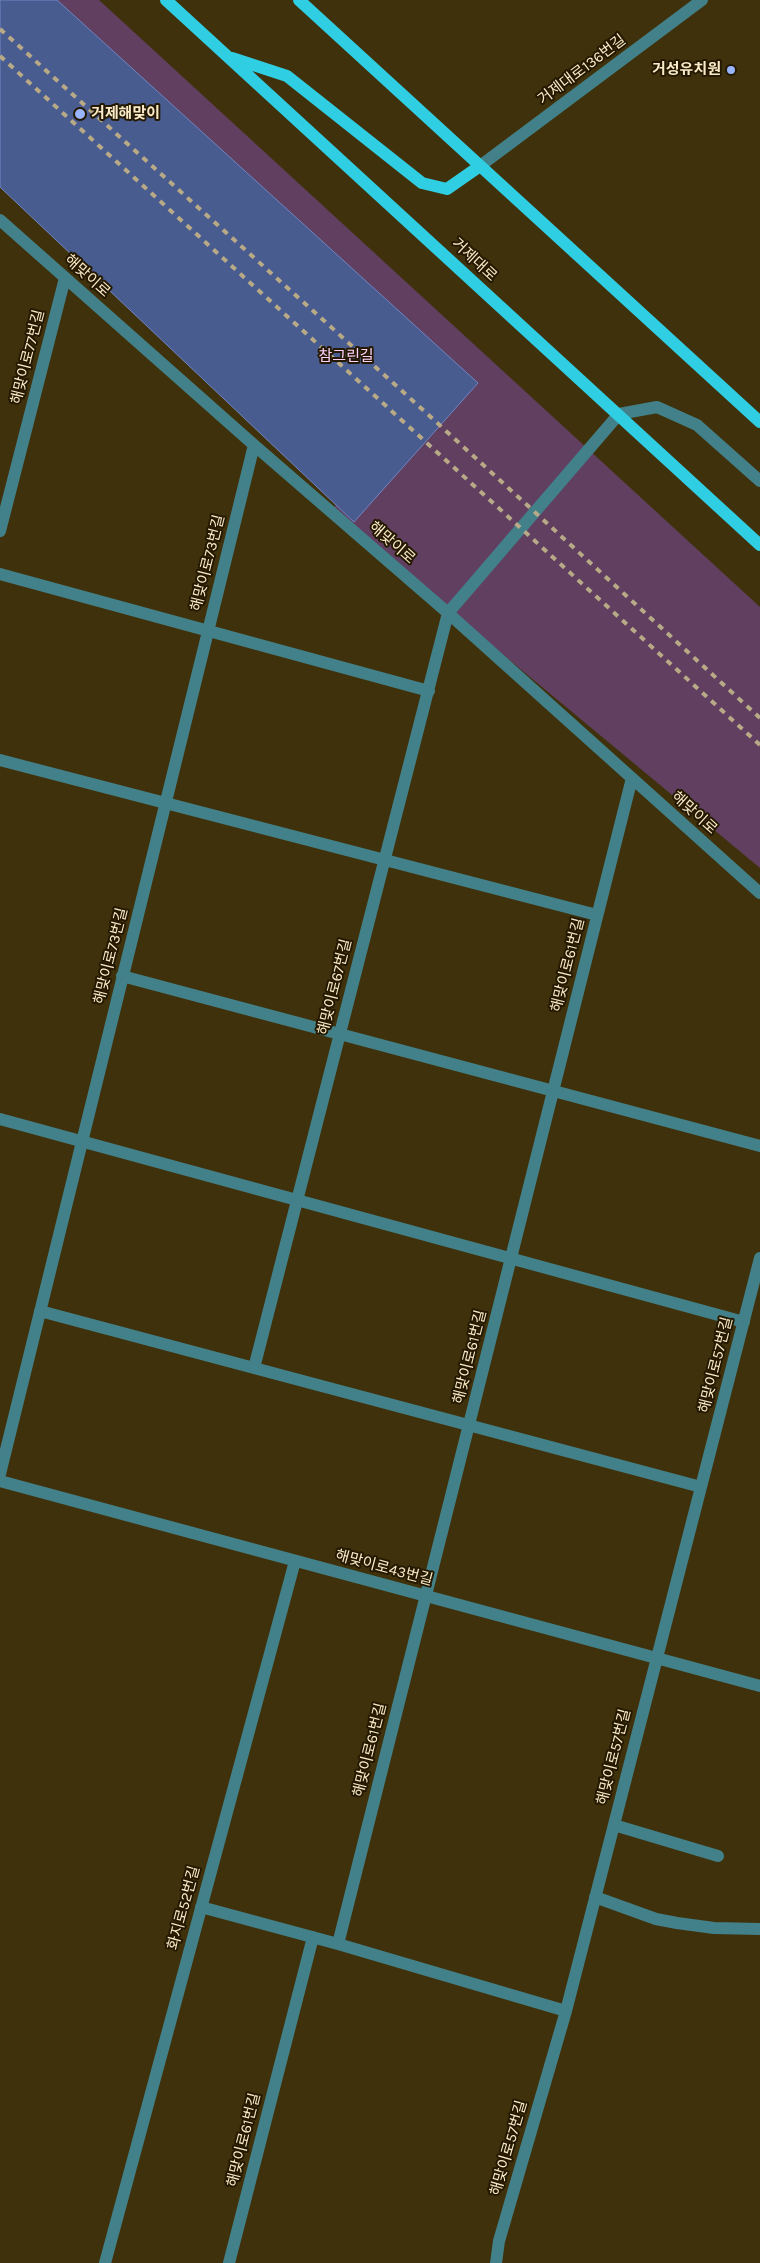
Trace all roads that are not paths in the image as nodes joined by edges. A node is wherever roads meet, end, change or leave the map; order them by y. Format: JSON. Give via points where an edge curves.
{"nodes":[{"id":1,"x":166,"y":0,"type":"edge"},
{"id":2,"x":299,"y":0,"type":"edge"},
{"id":3,"x":702,"y":0,"type":"edge"},
{"id":4,"x":228,"y":56,"type":"junction"},
{"id":5,"x":480,"y":166,"type":"junction"},
{"id":6,"x":0,"y":220,"type":"edge"},
{"id":7,"x":65,"y":278,"type":"junction"},
{"id":8,"x":619,"y":414,"type":"junction"},
{"id":9,"x":760,"y":422,"type":"edge"},
{"id":10,"x":254,"y":445,"type":"junction"},
{"id":11,"x":760,"y":481,"type":"edge"},
{"id":12,"x":0,"y":531,"type":"edge"},
{"id":13,"x":760,"y":544,"type":"edge"},
{"id":14,"x":0,"y":574,"type":"edge"},
{"id":15,"x":448,"y":614,"type":"junction"},
{"id":16,"x":208,"y":630,"type":"junction"},
{"id":17,"x":429,"y":692,"type":"junction"},
{"id":18,"x":0,"y":760,"type":"edge"},
{"id":19,"x":632,"y":778,"type":"junction"},
{"id":20,"x":165,"y":803,"type":"junction"},
{"id":21,"x":385,"y":860,"type":"junction"},
{"id":22,"x":760,"y":893,"type":"edge"},
{"id":23,"x":597,"y":915,"type":"junction"},
{"id":24,"x":122,"y":976,"type":"junction"},
{"id":25,"x":340,"y":1034,"type":"junction"},
{"id":26,"x":553,"y":1091,"type":"junction"},
{"id":27,"x":0,"y":1119,"type":"edge"},
{"id":28,"x":82,"y":1142,"type":"junction"},
{"id":29,"x":760,"y":1146,"type":"edge"},
{"id":30,"x":297,"y":1200,"type":"junction"},
{"id":31,"x":511,"y":1258,"type":"junction"},
{"id":32,"x":760,"y":1258,"type":"edge"},
{"id":33,"x":40,"y":1311,"type":"junction"},
{"id":34,"x":744,"y":1322,"type":"junction"},
{"id":35,"x":254,"y":1368,"type":"junction"},
{"id":36,"x":469,"y":1425,"type":"junction"},
{"id":37,"x":0,"y":1474,"type":"edge"},
{"id":38,"x":0,"y":1481,"type":"edge"},
{"id":39,"x":701,"y":1487,"type":"junction"},
{"id":40,"x":295,"y":1561,"type":"junction"},
{"id":41,"x":426,"y":1596,"type":"junction"},
{"id":42,"x":657,"y":1658,"type":"junction"},
{"id":43,"x":760,"y":1686,"type":"edge"},
{"id":44,"x":614,"y":1825,"type":"junction"},
{"id":45,"x":718,"y":1856,"type":"dead end"},
{"id":46,"x":595,"y":1897,"type":"junction"},
{"id":47,"x":201,"y":1906,"type":"junction"},
{"id":48,"x":760,"y":1929,"type":"edge"},
{"id":49,"x":313,"y":1938,"type":"junction"},
{"id":50,"x":338,"y":1944,"type":"junction"},
{"id":51,"x":566,"y":2011,"type":"junction"},
{"id":52,"x":105,"y":2263,"type":"edge"},
{"id":53,"x":229,"y":2263,"type":"edge"},
{"id":54,"x":496,"y":2263,"type":"edge"}],
"edges":[{"from":1,"to":4,"type":"main road","name":"거제대로"},
{"from":2,"to":5,"type":"main road"},
{"from":3,"to":5,"type":"street","name":"거제대로136번길"},
{"from":4,"to":5,"type":"main road","via":[[287,76],[422,183],[447,189]]},
{"from":4,"to":8,"type":"main road","name":"거제대로"},
{"from":5,"to":9,"type":"main road"},
{"from":6,"to":7,"type":"street","name":"해맞이로"},
{"from":7,"to":10,"type":"street","name":"해맞이로"},
{"from":7,"to":12,"type":"street","name":"해맞이로77번길"},
{"from":8,"to":11,"type":"street","via":[[657,407],[697,425]]},
{"from":8,"to":13,"type":"main road","name":"거제대로"},
{"from":8,"to":15,"type":"street"},
{"from":10,"to":15,"type":"street","name":"해맞이로"},
{"from":10,"to":16,"type":"street","name":"해맞이로73번길"},
{"from":14,"to":16,"type":"street"},
{"from":15,"to":17,"type":"street","name":"해맞이로67번길"},
{"from":15,"to":19,"type":"street","name":"해맞이로"},
{"from":16,"to":17,"type":"street"},
{"from":16,"to":20,"type":"street","name":"해맞이로73번길"},
{"from":17,"to":21,"type":"street","name":"해맞이로67번길"},
{"from":18,"to":20,"type":"street"},
{"from":19,"to":22,"type":"street","name":"해맞이로"},
{"from":19,"to":23,"type":"street","name":"해맞이로61번길"},
{"from":20,"to":21,"type":"street"},
{"from":20,"to":24,"type":"street","name":"해맞이로73번길"},
{"from":21,"to":23,"type":"street"},
{"from":21,"to":25,"type":"street","name":"해맞이로67번길"},
{"from":23,"to":26,"type":"street","name":"해맞이로61번길"},
{"from":24,"to":25,"type":"street"},
{"from":24,"to":28,"type":"street","name":"해맞이로73번길"},
{"from":25,"to":26,"type":"street"},
{"from":25,"to":30,"type":"street","name":"해맞이로67번길"},
{"from":26,"to":29,"type":"street"},
{"from":26,"to":31,"type":"street","name":"해맞이로61번길"},
{"from":27,"to":28,"type":"street"},
{"from":28,"to":30,"type":"street"},
{"from":28,"to":33,"type":"street","name":"해맞이로73번길"},
{"from":30,"to":31,"type":"street"},
{"from":30,"to":35,"type":"street","name":"해맞이로67번길"},
{"from":31,"to":34,"type":"street"},
{"from":31,"to":36,"type":"street","name":"해맞이로61번길"},
{"from":32,"to":34,"type":"street","name":"해맞이로57번길"},
{"from":33,"to":35,"type":"street"},
{"from":33,"to":37,"type":"street","name":"해맞이로73번길"},
{"from":34,"to":39,"type":"street","name":"해맞이로57번길"},
{"from":35,"to":36,"type":"street"},
{"from":36,"to":39,"type":"street"},
{"from":36,"to":41,"type":"street","name":"해맞이로61번길"},
{"from":38,"to":40,"type":"street","name":"해맞이로43번길"},
{"from":39,"to":42,"type":"street","name":"해맞이로57번길"},
{"from":40,"to":41,"type":"street","name":"해맞이로43번길"},
{"from":40,"to":47,"type":"street","name":"화지로52번길"},
{"from":41,"to":42,"type":"street","name":"해맞이로43번길"},
{"from":41,"to":50,"type":"street","name":"해맞이로61번길"},
{"from":42,"to":43,"type":"street","name":"해맞이로43번길"},
{"from":42,"to":44,"type":"street","name":"해맞이로57번길"},
{"from":44,"to":45,"type":"street"},
{"from":44,"to":46,"type":"street","name":"해맞이로57번길"},
{"from":46,"to":48,"type":"street","via":[[656,1919],[714,1928]]},
{"from":46,"to":51,"type":"street","name":"해맞이로57번길"},
{"from":47,"to":49,"type":"street"},
{"from":47,"to":52,"type":"street","name":"화지로52번길"},
{"from":49,"to":50,"type":"street"},
{"from":49,"to":53,"type":"street","name":"해맞이로61번길"},
{"from":50,"to":51,"type":"street"},
{"from":51,"to":54,"type":"street","name":"해맞이로57번길","via":[[499,2241]]}]}
